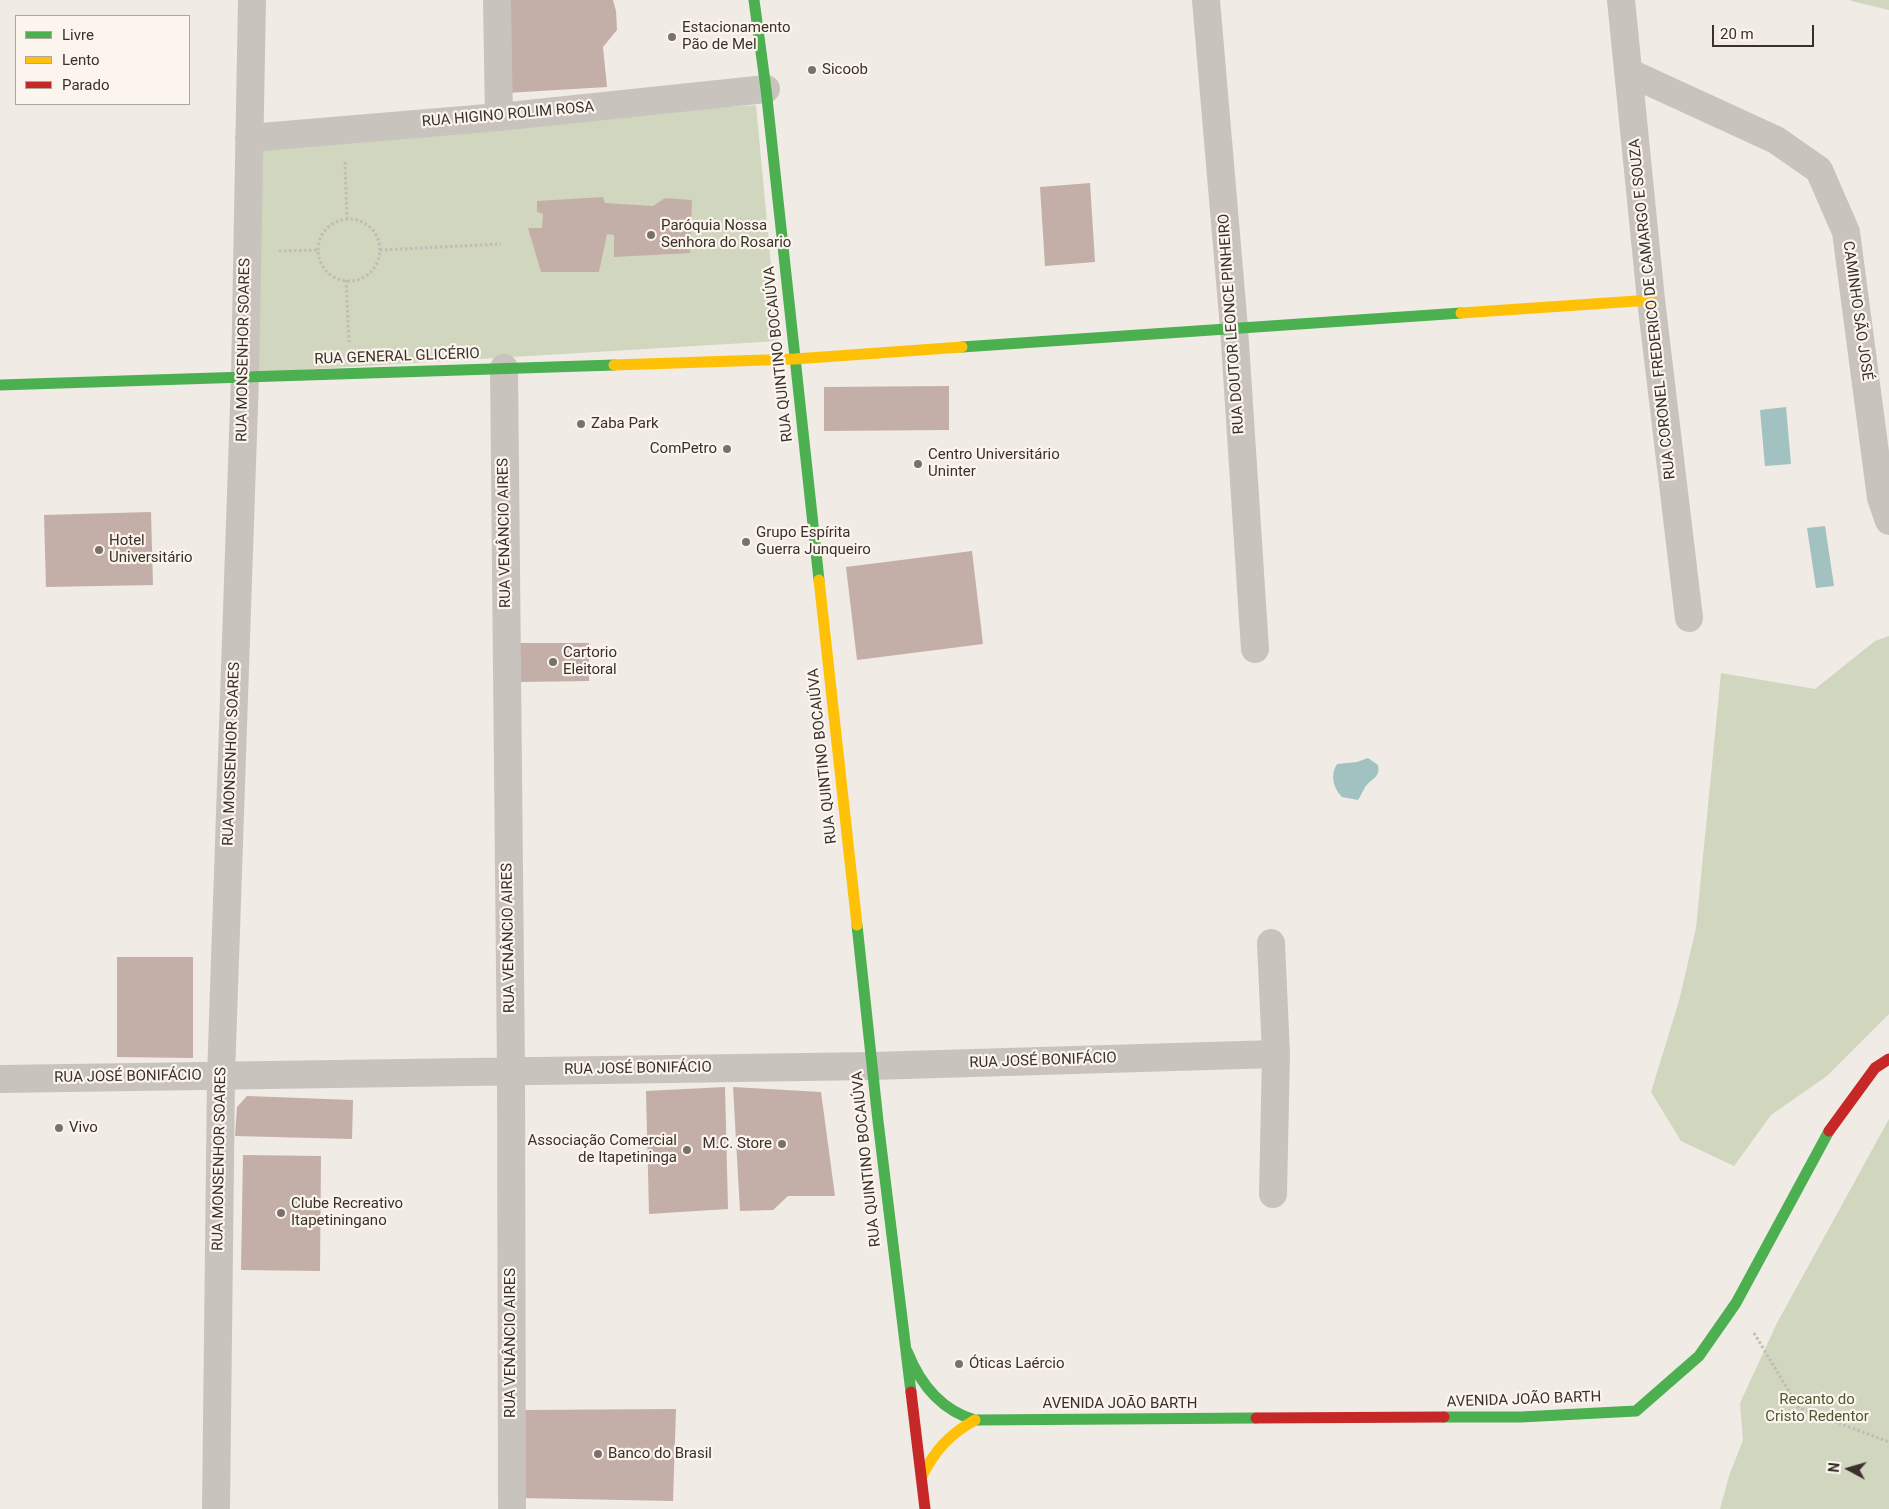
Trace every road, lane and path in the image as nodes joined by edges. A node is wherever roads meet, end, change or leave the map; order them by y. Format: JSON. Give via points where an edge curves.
{"nodes":[{"id":1,"x":252,"y":0,"type":"edge"},
{"id":2,"x":497,"y":0,"type":"edge"},
{"id":3,"x":754,"y":0,"type":"edge"},
{"id":4,"x":1206,"y":0,"type":"edge"},
{"id":5,"x":1621,"y":0,"type":"edge"},
{"id":6,"x":1628,"y":72,"type":"junction"},
{"id":7,"x":766,"y":89,"type":"junction"},
{"id":8,"x":499,"y":117,"type":"junction"},
{"id":9,"x":343,"y":130,"type":"junction"},
{"id":10,"x":249,"y":138,"type":"junction"},
{"id":11,"x":347,"y":219,"type":"junction"},
{"id":12,"x":501,"y":244,"type":"dead end"},
{"id":13,"x":319,"y":250,"type":"junction"},
{"id":14,"x":380,"y":250,"type":"junction"},
{"id":15,"x":247,"y":253,"type":"junction"},
{"id":16,"x":346,"y":280,"type":"junction"},
{"id":17,"x":1651,"y":300,"type":"junction"},
{"id":18,"x":1234,"y":328,"type":"junction"},
{"id":19,"x":795,"y":359,"type":"junction"},
{"id":20,"x":504,"y":368,"type":"junction"},
{"id":21,"x":351,"y":373,"type":"junction"},
{"id":22,"x":245,"y":377,"type":"junction"},
{"id":23,"x":0,"y":385,"type":"edge"},
{"id":24,"x":1889,"y":521,"type":"edge"},
{"id":25,"x":1689,"y":618,"type":"dead end"},
{"id":26,"x":1255,"y":649,"type":"dead end"},
{"id":27,"x":1271,"y":943,"type":"dead end"},
{"id":28,"x":1276,"y":1054,"type":"junction"},
{"id":29,"x":1889,"y":1059,"type":"edge"},
{"id":30,"x":872,"y":1066,"type":"junction"},
{"id":31,"x":511,"y":1071,"type":"junction"},
{"id":32,"x":221,"y":1076,"type":"junction"},
{"id":33,"x":0,"y":1079,"type":"edge"},
{"id":34,"x":1273,"y":1194,"type":"dead end"},
{"id":35,"x":1736,"y":1303,"type":"junction"},
{"id":36,"x":903,"y":1340,"type":"junction"},
{"id":37,"x":975,"y":1420,"type":"junction"},
{"id":38,"x":1889,"y":1442,"type":"edge"},
{"id":39,"x":922,"y":1476,"type":"junction"},
{"id":40,"x":216,"y":1509,"type":"edge"},
{"id":41,"x":512,"y":1509,"type":"edge"},
{"id":42,"x":925,"y":1509,"type":"edge"}],
"edges":[{"from":1,"to":10,"type":"street","name":"RUA MONSENHOR SOARES"},
{"from":2,"to":8,"type":"street"},
{"from":3,"to":7,"type":"main road","name":"RUA QUINTINO BOCAIÚVA"},
{"from":4,"to":18,"type":"street","name":"RUA DOUTOR LEONCE PINHEIRO"},
{"from":5,"to":6,"type":"street","name":"RUA CORONEL FREDERICO DE CAMARGO E SOUZA"},
{"from":6,"to":17,"type":"street","name":"RUA CORONEL FREDERICO DE CAMARGO E SOUZA"},
{"from":6,"to":24,"type":"street","name":"CAMINHO SÃO JOSÉ","via":[[1776,140],[1819,170],[1846,232],[1881,498]]},
{"from":7,"to":8,"type":"street","name":"RUA HIGINO ROLIM ROSA"},
{"from":7,"to":19,"type":"main road","name":"RUA QUINTINO BOCAIÚVA"},
{"from":8,"to":9,"type":"street","name":"RUA HIGINO ROLIM ROSA"},
{"from":9,"to":10,"type":"street","name":"RUA HIGINO ROLIM ROSA"},
{"from":9,"to":11,"type":"path"},
{"from":10,"to":15,"type":"street","name":"RUA MONSENHOR SOARES"},
{"from":11,"to":13,"type":"path","via":[[328,227],[322,235]]},
{"from":11,"to":14,"type":"path","via":[[367,224],[379,240]]},
{"from":12,"to":14,"type":"path"},
{"from":13,"to":15,"type":"path"},
{"from":13,"to":16,"type":"path","via":[[322,264],[328,272]]},
{"from":14,"to":16,"type":"path","via":[[378,260],[366,276]]},
{"from":15,"to":22,"type":"street","name":"RUA MONSENHOR SOARES"},
{"from":16,"to":21,"type":"path"},
{"from":17,"to":18,"type":"main road","name":"RUA GENERAL GLICÉRIO"},
{"from":17,"to":25,"type":"street","name":"RUA CORONEL FREDERICO DE CAMARGO E SOUZA"},
{"from":18,"to":19,"type":"main road","name":"RUA GENERAL GLICÉRIO"},
{"from":18,"to":26,"type":"street","name":"RUA DOUTOR LEONCE PINHEIRO"},
{"from":19,"to":20,"type":"main road","name":"RUA GENERAL GLICÉRIO"},
{"from":19,"to":30,"type":"main road","name":"RUA QUINTINO BOCAIÚVA"},
{"from":20,"to":21,"type":"main road","name":"RUA GENERAL GLICÉRIO"},
{"from":20,"to":31,"type":"street","name":"RUA VENÂNCIO AIRES"},
{"from":21,"to":22,"type":"main road","name":"RUA GENERAL GLICÉRIO"},
{"from":22,"to":23,"type":"main road","name":"RUA GENERAL GLICÉRIO"},
{"from":22,"to":32,"type":"street","name":"RUA MONSENHOR SOARES"},
{"from":27,"to":28,"type":"street"},
{"from":28,"to":30,"type":"street","name":"RUA JOSÉ BONIFÁCIO"},
{"from":28,"to":34,"type":"street"},
{"from":29,"to":35,"type":"main road","name":"AVENIDA JOÃO BARTH","via":[[1875,1068],[1832,1125]]},
{"from":30,"to":31,"type":"street","name":"RUA JOSÉ BONIFÁCIO"},
{"from":30,"to":36,"type":"main road","name":"RUA QUINTINO BOCAIÚVA"},
{"from":31,"to":32,"type":"street","name":"RUA JOSÉ BONIFÁCIO"},
{"from":31,"to":41,"type":"street","name":"RUA VENÂNCIO AIRES"},
{"from":32,"to":33,"type":"street","name":"RUA JOSÉ BONIFÁCIO"},
{"from":32,"to":40,"type":"street","name":"RUA MONSENHOR SOARES"},
{"from":35,"to":37,"type":"main road","name":"AVENIDA JOÃO BARTH","via":[[1699,1356],[1636,1411],[1521,1417]]},
{"from":35,"to":38,"type":"path","via":[[1799,1408]]},
{"from":36,"to":37,"type":"main road","name":"AVENIDA JOÃO BARTH","via":[[927,1390],[961,1418]]},
{"from":36,"to":39,"type":"main road","name":"RUA QUINTINO BOCAIÚVA"},
{"from":37,"to":39,"type":"main road","name":"AVENIDA JOÃO BARTH","via":[[940,1444]]},
{"from":39,"to":42,"type":"main road","name":"RUA QUINTINO BOCAIÚVA"}]}
